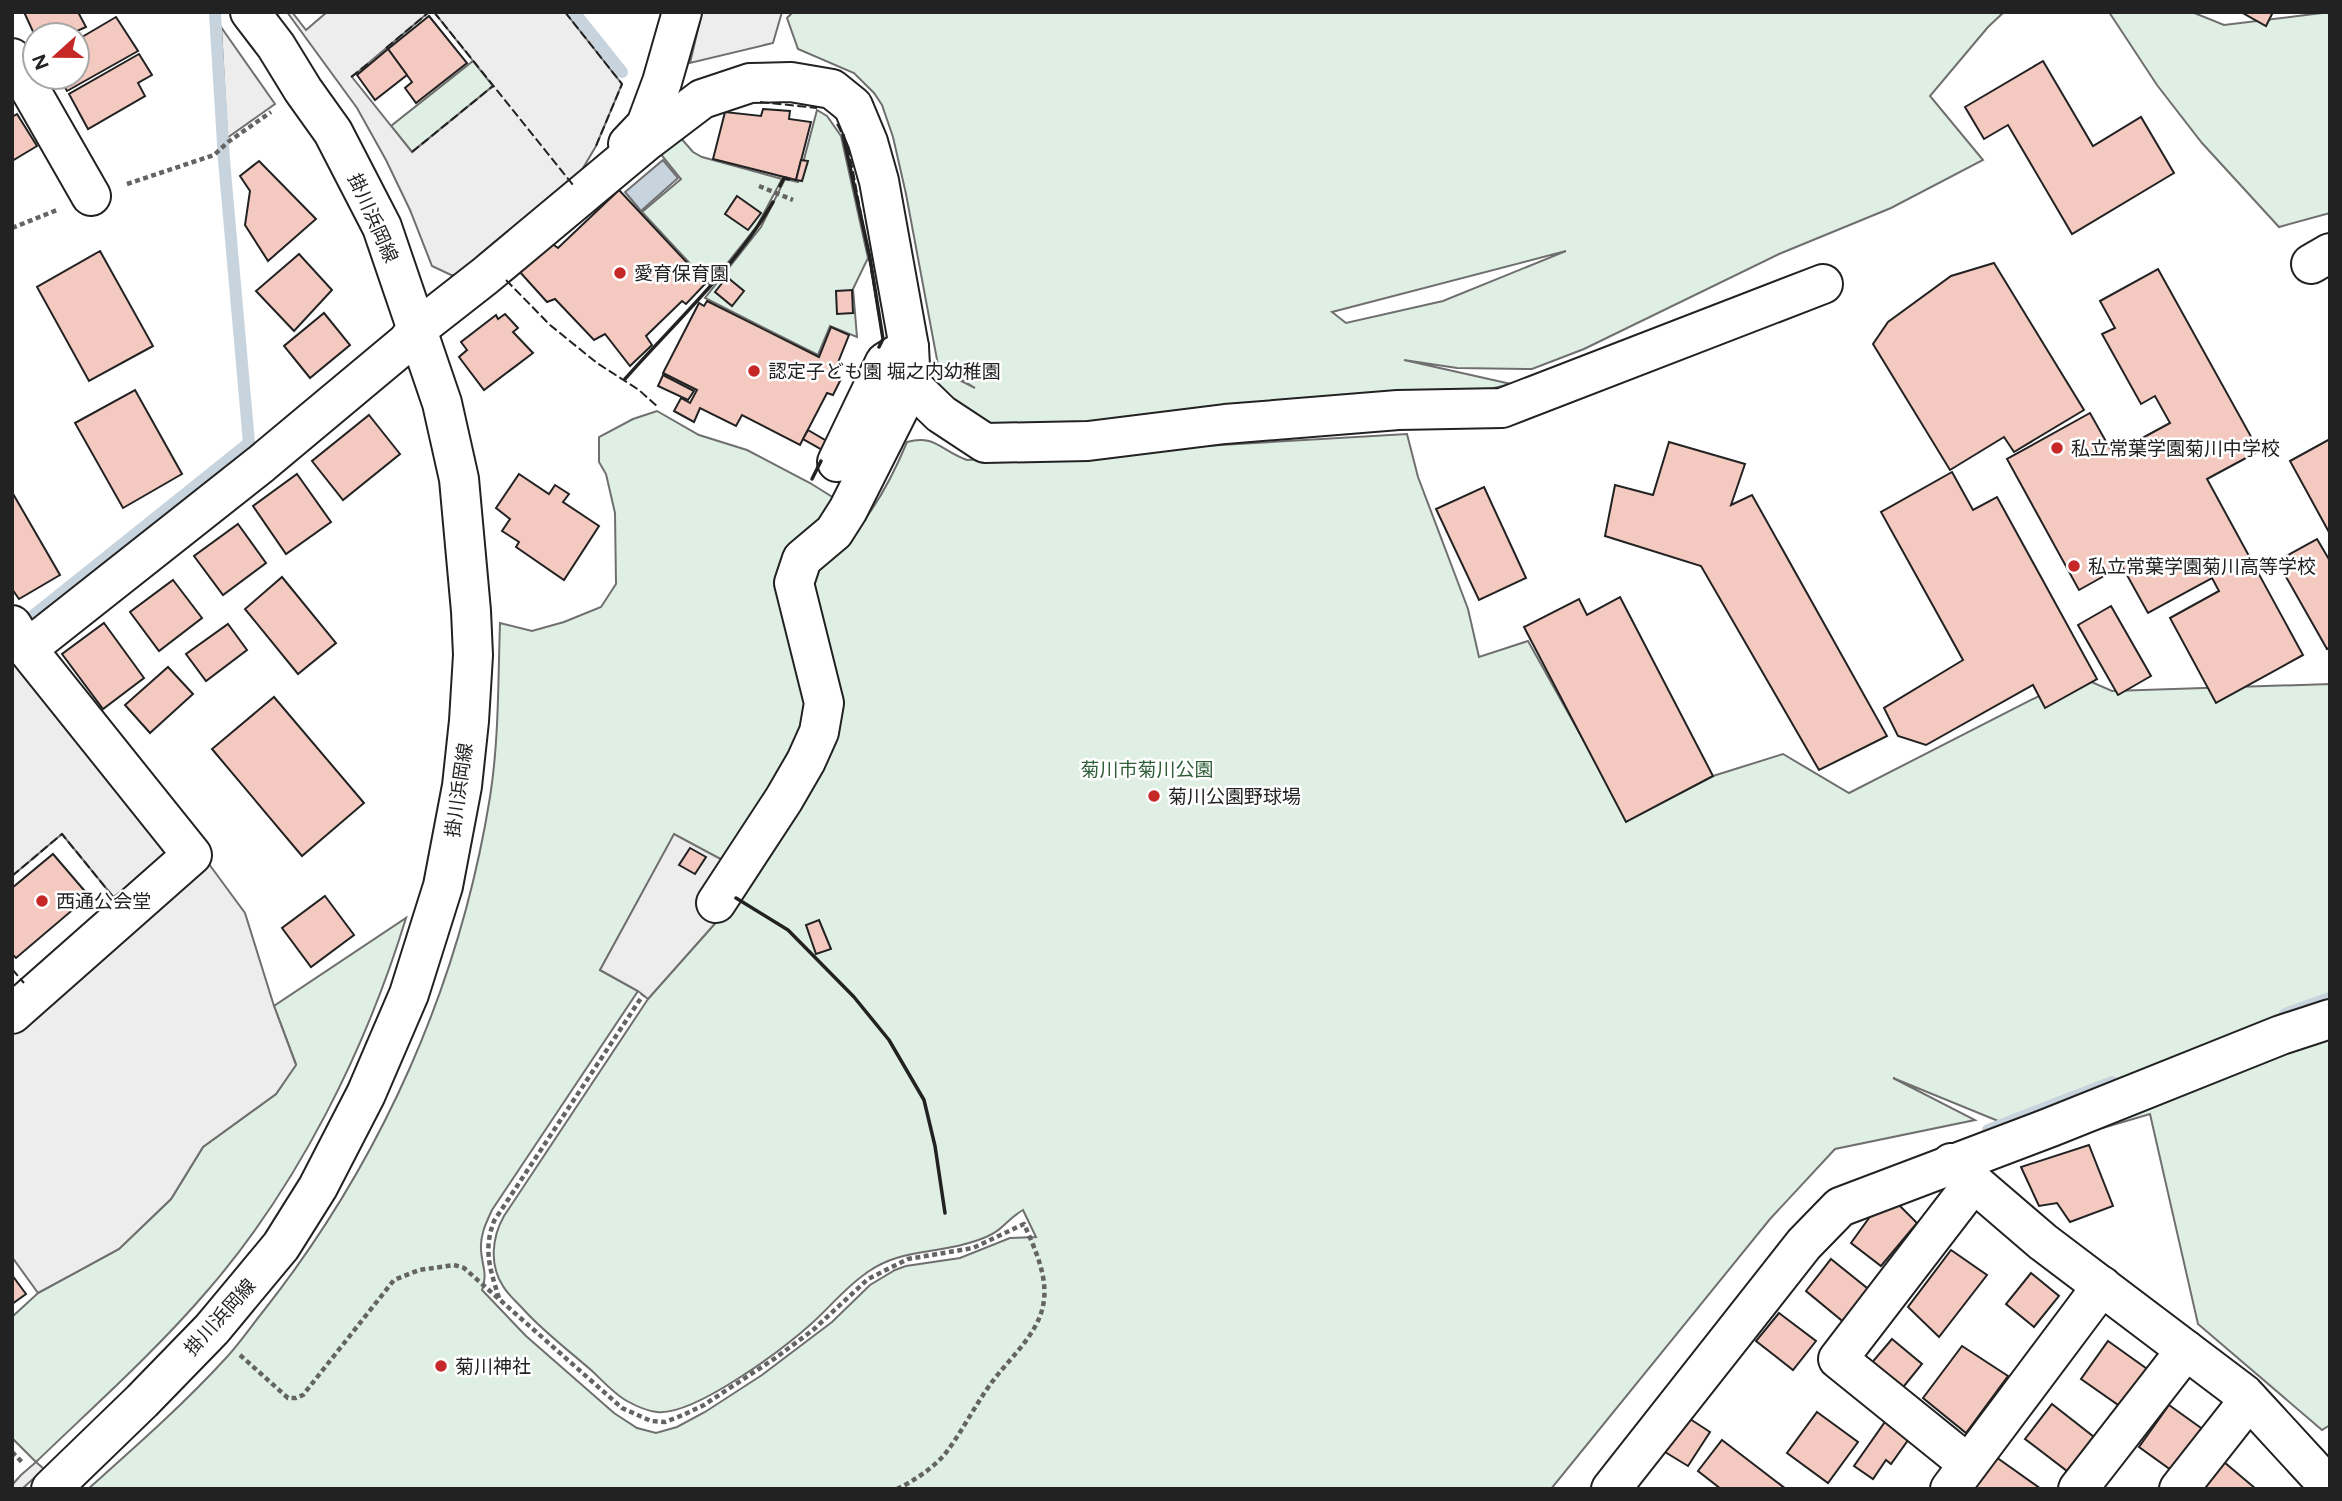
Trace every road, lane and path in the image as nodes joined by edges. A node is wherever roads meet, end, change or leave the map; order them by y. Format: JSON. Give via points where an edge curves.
{"nodes":[{"id":1,"x":250,"y":12,"type":"edge"},
{"id":2,"x":682,"y":12,"type":"edge"},
{"id":3,"x":12,"y":58,"type":"edge"},
{"id":4,"x":303,"y":90,"type":"junction"},
{"id":5,"x":214,"y":155,"type":"dead end"},
{"id":6,"x":594,"y":184,"type":"junction"},
{"id":7,"x":760,"y":186,"type":"dead end"},
{"id":8,"x":91,"y":196,"type":"dead end"},
{"id":9,"x":793,"y":200,"type":"dead end"},
{"id":10,"x":1823,"y":284,"type":"dead end"},
{"id":11,"x":416,"y":330,"type":"junction"},
{"id":12,"x":909,"y":347,"type":"junction"},
{"id":13,"x":911,"y":385,"type":"junction"},
{"id":14,"x":837,"y":462,"type":"dead end"},
{"id":15,"x":19,"y":637,"type":"edge"},
{"id":16,"x":716,"y":903,"type":"dead end"},
{"id":17,"x":643,"y":995,"type":"dead end"},
{"id":18,"x":12,"y":1014,"type":"edge"},
{"id":19,"x":2330,"y":1019,"type":"edge"},
{"id":20,"x":1962,"y":1173,"type":"junction"},
{"id":21,"x":2102,"y":1286,"type":"junction"},
{"id":22,"x":499,"y":1299,"type":"junction"},
{"id":23,"x":2186,"y":1350,"type":"junction"},
{"id":24,"x":273,"y":1385,"type":"dead end"},
{"id":25,"x":2249,"y":1400,"type":"junction"},
{"id":26,"x":12,"y":1452,"type":"edge"},
{"id":27,"x":1959,"y":1477,"type":"edge"},
{"id":28,"x":45,"y":1481,"type":"edge"},
{"id":29,"x":897,"y":1489,"type":"edge"},
{"id":30,"x":1611,"y":1489,"type":"edge"},
{"id":31,"x":2078,"y":1489,"type":"edge"},
{"id":32,"x":2179,"y":1489,"type":"edge"},
{"id":33,"x":2327,"y":1489,"type":"edge"}],
"edges":[{"from":1,"to":4,"type":"street","name":"掛川浜岡線"},
{"from":2,"to":6,"type":"street","via":[[646,125]]},
{"from":3,"to":8,"type":"street"},
{"from":4,"to":5,"type":"path"},
{"from":4,"to":11,"type":"street","name":"掛川浜岡線","via":[[333,132],[382,227]]},
{"from":6,"to":11,"type":"street"},
{"from":6,"to":12,"type":"street","via":[[702,99],[750,83],[791,82],[832,89],[853,106],[879,181]]},
{"from":7,"to":9,"type":"path"},
{"from":10,"to":13,"type":"street","via":[[1502,408],[1398,410],[1088,441],[985,443],[941,414]]},
{"from":11,"to":15,"type":"street","via":[[261,464]]},
{"from":11,"to":28,"type":"street","name":"掛川浜岡線","via":[[442,404],[458,479],[471,611],[469,721],[460,799],[433,923],[409,994],[366,1094],[281,1246],[212,1329],[142,1401]]},
{"from":12,"to":13,"type":"street"},
{"from":12,"to":14,"type":"street","via":[[885,362]]},
{"from":13,"to":16,"type":"street","via":[[848,510],[834,532],[802,559],[797,571],[794,583],[824,703],[818,732],[784,799]]},
{"from":15,"to":18,"type":"street","via":[[192,856]]},
{"from":17,"to":22,"type":"path","via":[[494,1221],[488,1253]]},
{"from":19,"to":20,"type":"street","via":[[2051,1127]]},
{"from":20,"to":21,"type":"street"},
{"from":20,"to":27,"type":"street","via":[[1838,1359]]},
{"from":20,"to":30,"type":"street","via":[[1840,1207],[1804,1244]]},
{"from":21,"to":23,"type":"street"},
{"from":21,"to":27,"type":"street"},
{"from":22,"to":24,"type":"path","via":[[460,1266],[406,1273],[387,1286],[303,1395],[288,1398]]},
{"from":22,"to":29,"type":"path","via":[[622,1408],[665,1422],[704,1405],[774,1359],[868,1279],[908,1259],[973,1248],[1024,1224],[1037,1252],[1043,1308],[1028,1338],[944,1455]]},
{"from":23,"to":25,"type":"street"},
{"from":23,"to":31,"type":"street"},
{"from":25,"to":32,"type":"street"},
{"from":25,"to":33,"type":"street","via":[[2325,1481]]},
{"from":26,"to":28,"type":"path"}]}
